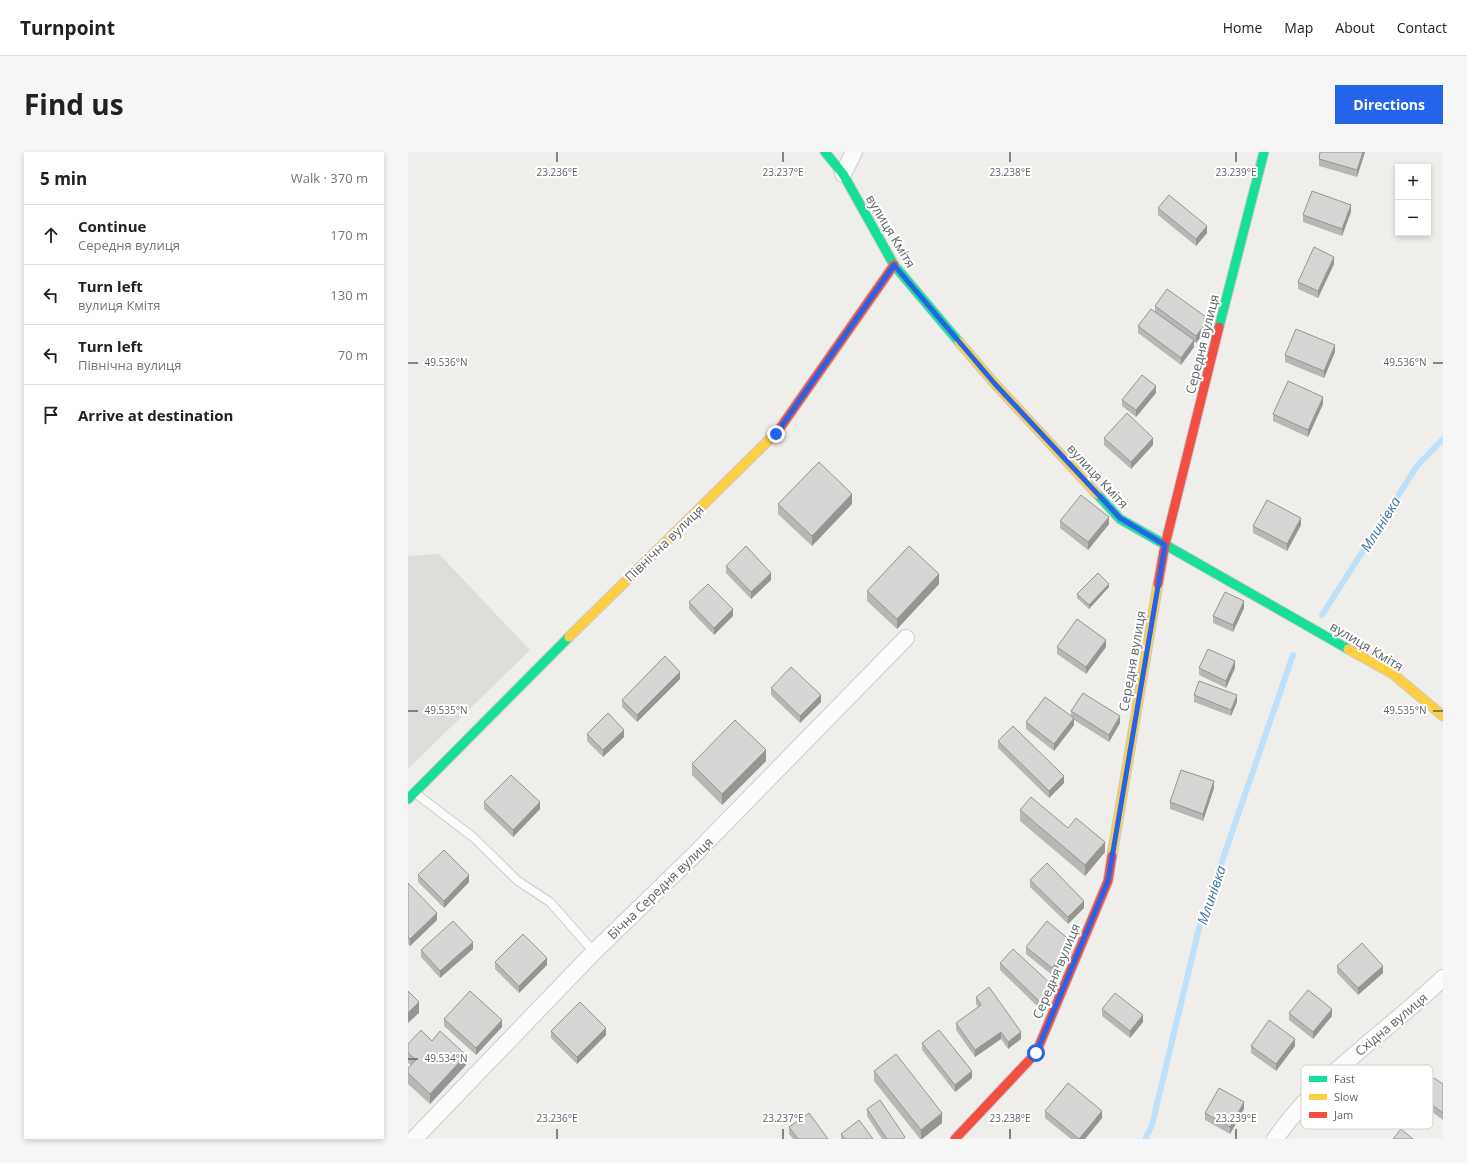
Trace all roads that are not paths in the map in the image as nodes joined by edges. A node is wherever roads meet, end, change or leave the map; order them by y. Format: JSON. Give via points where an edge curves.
{"nodes":[{"id":1,"x":825,"y":152,"type":"edge"},
{"id":2,"x":854,"y":152,"type":"edge"},
{"id":3,"x":1264,"y":152,"type":"edge"},
{"id":4,"x":843,"y":174,"type":"junction"},
{"id":5,"x":894,"y":265,"type":"junction"},
{"id":6,"x":1165,"y":545,"type":"junction"},
{"id":7,"x":906,"y":638,"type":"dead end"},
{"id":8,"x":1443,"y":716,"type":"edge"},
{"id":9,"x":411,"y":796,"type":"edge"},
{"id":10,"x":594,"y":952,"type":"junction"},
{"id":11,"x":1443,"y":978,"type":"edge"},
{"id":12,"x":1342,"y":1065,"type":"edge"},
{"id":13,"x":1301,"y":1105,"type":"edge"},
{"id":14,"x":414,"y":1139,"type":"edge"},
{"id":15,"x":955,"y":1139,"type":"edge"},
{"id":16,"x":1275,"y":1139,"type":"edge"}],
"edges":[{"from":1,"to":4,"type":"street","name":"вулиця Кмітя"},
{"from":2,"to":4,"type":"street"},
{"from":3,"to":6,"type":"street","name":"Середня вулиця"},
{"from":4,"to":5,"type":"street","name":"вулиця Кмітя"},
{"from":5,"to":6,"type":"street","name":"вулиця Кмітя","via":[[995,384],[1120,518]]},
{"from":5,"to":9,"type":"street","name":"Північна вулиця","via":[[776,434]]},
{"from":6,"to":8,"type":"street","name":"вулиця Кмітя","via":[[1394,674]]},
{"from":6,"to":15,"type":"street","name":"Середня вулиця","via":[[1108,881],[1036,1053]]},
{"from":7,"to":10,"type":"street","name":"Бічна Середня вулиця","via":[[692,857]]},
{"from":9,"to":10,"type":"lane","via":[[474,837],[518,881],[550,902]]},
{"from":10,"to":14,"type":"street","name":"Бічна Середня вулиця"},
{"from":11,"to":12,"type":"street","name":"Східна вулиця"},
{"from":13,"to":16,"type":"street","name":"Східна вулиця"}]}
